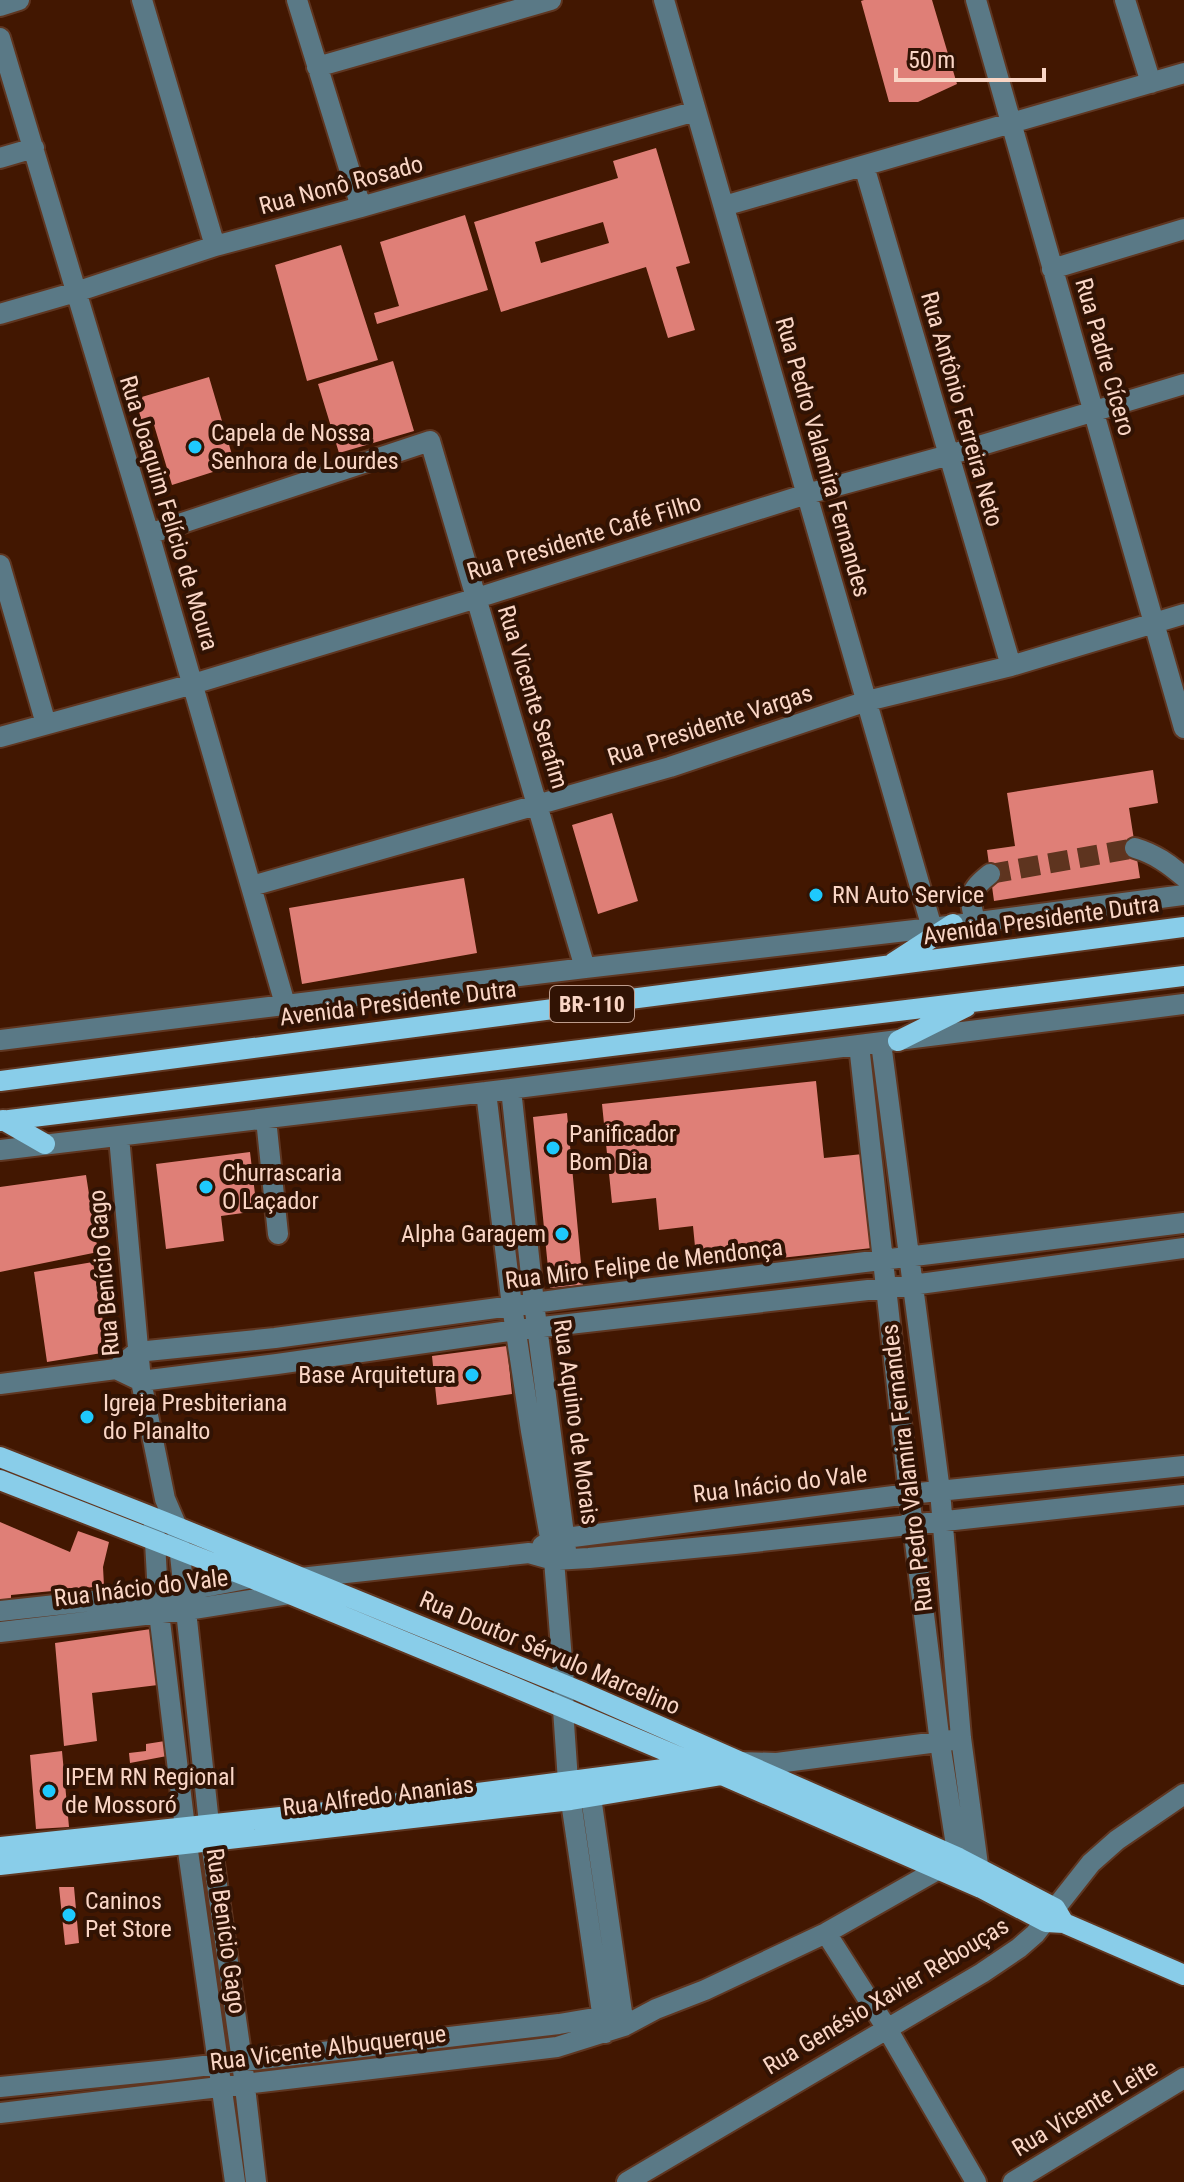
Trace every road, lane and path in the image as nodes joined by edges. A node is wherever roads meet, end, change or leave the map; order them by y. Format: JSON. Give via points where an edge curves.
{"nodes":[{"id":1,"x":19,"y":0,"type":"edge"},
{"id":2,"x":142,"y":0,"type":"edge"},
{"id":3,"x":297,"y":0,"type":"edge"},
{"id":4,"x":551,"y":0,"type":"edge"},
{"id":5,"x":664,"y":0,"type":"edge"},
{"id":6,"x":976,"y":0,"type":"edge"},
{"id":7,"x":1125,"y":0,"type":"edge"},
{"id":8,"x":0,"y":6,"type":"edge"},
{"id":9,"x":0,"y":38,"type":"edge"},
{"id":10,"x":317,"y":67,"type":"junction"},
{"id":11,"x":1184,"y":73,"type":"edge"},
{"id":12,"x":1151,"y":83,"type":"junction"},
{"id":13,"x":696,"y":111,"type":"junction"},
{"id":14,"x":1011,"y":124,"type":"junction"},
{"id":15,"x":34,"y":148,"type":"junction"},
{"id":16,"x":0,"y":158,"type":"edge"},
{"id":17,"x":864,"y":166,"type":"junction"},
{"id":18,"x":724,"y":206,"type":"junction"},
{"id":19,"x":361,"y":207,"type":"junction"},
{"id":20,"x":1184,"y":229,"type":"edge"},
{"id":21,"x":215,"y":246,"type":"junction"},
{"id":22,"x":1052,"y":269,"type":"junction"},
{"id":23,"x":76,"y":292,"type":"junction"},
{"id":24,"x":0,"y":314,"type":"edge"},
{"id":25,"x":1184,"y":384,"type":"edge"},
{"id":26,"x":1093,"y":411,"type":"junction"},
{"id":27,"x":949,"y":455,"type":"junction"},
{"id":28,"x":807,"y":494,"type":"junction"},
{"id":29,"x":149,"y":534,"type":"junction"},
{"id":30,"x":0,"y":565,"type":"edge"},
{"id":31,"x":477,"y":598,"type":"junction"},
{"id":32,"x":1184,"y":614,"type":"edge"},
{"id":33,"x":1154,"y":623,"type":"junction"},
{"id":34,"x":1011,"y":666,"type":"junction"},
{"id":35,"x":193,"y":684,"type":"junction"},
{"id":36,"x":867,"y":701,"type":"junction"},
{"id":37,"x":46,"y":724,"type":"junction"},
{"id":38,"x":1184,"y":728,"type":"edge"},
{"id":39,"x":0,"y":737,"type":"edge"},
{"id":40,"x":538,"y":805,"type":"junction"},
{"id":41,"x":1135,"y":848,"type":"tunnel mouth"},
{"id":42,"x":990,"y":874,"type":"dead end"},
{"id":43,"x":1184,"y":877,"type":"edge"},
{"id":44,"x":252,"y":886,"type":"junction"},
{"id":45,"x":1184,"y":895,"type":"edge"},
{"id":46,"x":975,"y":921,"type":"junction"},
{"id":47,"x":953,"y":924,"type":"junction"},
{"id":48,"x":1184,"y":927,"type":"edge"},
{"id":49,"x":932,"y":928,"type":"junction"},
{"id":50,"x":889,"y":966,"type":"junction"},
{"id":51,"x":585,"y":968,"type":"junction"},
{"id":52,"x":1184,"y":976,"type":"edge"},
{"id":53,"x":978,"y":1000,"type":"junction"},
{"id":54,"x":285,"y":1004,"type":"junction"},
{"id":55,"x":1184,"y":1004,"type":"edge"},
{"id":56,"x":0,"y":1040,"type":"edge"},
{"id":57,"x":890,"y":1042,"type":"junction"},
{"id":58,"x":859,"y":1045,"type":"junction"},
{"id":59,"x":0,"y":1081,"type":"edge"},
{"id":60,"x":511,"y":1089,"type":"junction"},
{"id":61,"x":486,"y":1092,"type":"junction"},
{"id":62,"x":266,"y":1119,"type":"junction"},
{"id":63,"x":2,"y":1120,"type":"edge"},
{"id":64,"x":119,"y":1137,"type":"junction"},
{"id":65,"x":45,"y":1144,"type":"junction"},
{"id":66,"x":0,"y":1150,"type":"edge"},
{"id":67,"x":1184,"y":1223,"type":"edge"},
{"id":68,"x":278,"y":1234,"type":"dead end"},
{"id":69,"x":1184,"y":1248,"type":"edge"},
{"id":70,"x":908,"y":1258,"type":"junction"},
{"id":71,"x":884,"y":1261,"type":"junction"},
{"id":72,"x":912,"y":1285,"type":"junction"},
{"id":73,"x":886,"y":1287,"type":"junction"},
{"id":74,"x":534,"y":1303,"type":"junction"},
{"id":75,"x":512,"y":1306,"type":"junction"},
{"id":76,"x":537,"y":1328,"type":"junction"},
{"id":77,"x":516,"y":1330,"type":"junction"},
{"id":78,"x":275,"y":1338,"type":"junction"},
{"id":79,"x":137,"y":1352,"type":"junction"},
{"id":80,"x":277,"y":1364,"type":"junction"},
{"id":81,"x":116,"y":1369,"type":"junction"},
{"id":82,"x":141,"y":1381,"type":"junction"},
{"id":83,"x":0,"y":1384,"type":"edge"},
{"id":84,"x":928,"y":1403,"type":"junction"},
{"id":85,"x":899,"y":1406,"type":"junction"},
{"id":86,"x":540,"y":1429,"type":"junction"},
{"id":87,"x":0,"y":1457,"type":"edge"},
{"id":88,"x":1184,"y":1466,"type":"edge"},
{"id":89,"x":0,"y":1480,"type":"edge"},
{"id":90,"x":940,"y":1491,"type":"junction"},
{"id":91,"x":909,"y":1494,"type":"junction"},
{"id":92,"x":1184,"y":1495,"type":"edge"},
{"id":93,"x":165,"y":1499,"type":"junction"},
{"id":94,"x":154,"y":1518,"type":"junction"},
{"id":95,"x":943,"y":1520,"type":"junction"},
{"id":96,"x":913,"y":1525,"type":"junction"},
{"id":97,"x":177,"y":1527,"type":"junction"},
{"id":98,"x":155,"y":1542,"type":"junction"},
{"id":99,"x":559,"y":1550,"type":"junction"},
{"id":100,"x":179,"y":1551,"type":"junction"},
{"id":101,"x":251,"y":1578,"type":"junction"},
{"id":102,"x":294,"y":1586,"type":"junction"},
{"id":103,"x":186,"y":1600,"type":"junction"},
{"id":104,"x":158,"y":1604,"type":"junction"},
{"id":105,"x":0,"y":1611,"type":"edge"},
{"id":106,"x":0,"y":1632,"type":"edge"},
{"id":107,"x":570,"y":1687,"type":"junction"},
{"id":108,"x":563,"y":1709,"type":"junction"},
{"id":109,"x":951,"y":1740,"type":"junction"},
{"id":110,"x":698,"y":1765,"type":"junction"},
{"id":111,"x":769,"y":1767,"type":"junction"},
{"id":112,"x":730,"y":1768,"type":"junction"},
{"id":113,"x":577,"y":1792,"type":"junction"},
{"id":114,"x":1184,"y":1794,"type":"edge"},
{"id":115,"x":210,"y":1833,"type":"junction"},
{"id":116,"x":186,"y":1835,"type":"junction"},
{"id":117,"x":0,"y":1847,"type":"edge"},
{"id":118,"x":959,"y":1858,"type":"junction"},
{"id":119,"x":0,"y":1865,"type":"edge"},
{"id":120,"x":937,"y":1870,"type":"junction"},
{"id":121,"x":980,"y":1878,"type":"junction"},
{"id":122,"x":960,"y":1879,"type":"junction"},
{"id":123,"x":1055,"y":1918,"type":"junction"},
{"id":124,"x":826,"y":1933,"type":"junction"},
{"id":125,"x":1184,"y":1975,"type":"edge"},
{"id":126,"x":613,"y":2022,"type":"junction"},
{"id":127,"x":886,"y":2027,"type":"junction"},
{"id":128,"x":472,"y":2034,"type":"junction"},
{"id":129,"x":473,"y":2057,"type":"junction"},
{"id":130,"x":242,"y":2061,"type":"junction"},
{"id":131,"x":218,"y":2064,"type":"junction"},
{"id":132,"x":1184,"y":2078,"type":"edge"},
{"id":133,"x":245,"y":2085,"type":"junction"},
{"id":134,"x":0,"y":2087,"type":"edge"},
{"id":135,"x":221,"y":2087,"type":"junction"},
{"id":136,"x":0,"y":2113,"type":"edge"},
{"id":137,"x":235,"y":2182,"type":"edge"},
{"id":138,"x":256,"y":2182,"type":"edge"},
{"id":139,"x":627,"y":2182,"type":"edge"},
{"id":140,"x":976,"y":2182,"type":"edge"},
{"id":141,"x":1013,"y":2182,"type":"edge"}],
"edges":[{"from":1,"to":8,"type":"street"},
{"from":2,"to":21,"type":"street"},
{"from":3,"to":10,"type":"street"},
{"from":4,"to":10,"type":"street"},
{"from":5,"to":13,"type":"street","name":"Rua Pedro Valamira Fernandes"},
{"from":6,"to":14,"type":"street","name":"Rua Padre Cícero"},
{"from":7,"to":12,"type":"street"},
{"from":9,"to":15,"type":"street","name":"Rua Joaquim Felício de Moura"},
{"from":10,"to":19,"type":"street"},
{"from":11,"to":12,"type":"street"},
{"from":12,"to":14,"type":"street"},
{"from":13,"to":18,"type":"street","name":"Rua Pedro Valamira Fernandes"},
{"from":13,"to":19,"type":"street","name":"Rua Nonô Rosado"},
{"from":14,"to":17,"type":"street"},
{"from":14,"to":22,"type":"street","name":"Rua Padre Cícero"},
{"from":15,"to":16,"type":"street"},
{"from":15,"to":23,"type":"street","name":"Rua Joaquim Felício de Moura"},
{"from":17,"to":18,"type":"street"},
{"from":17,"to":27,"type":"street","name":"Rua Antônio Ferreira Neto"},
{"from":18,"to":28,"type":"street","name":"Rua Pedro Valamira Fernandes"},
{"from":19,"to":21,"type":"street","name":"Rua Nonô Rosado"},
{"from":20,"to":22,"type":"street"},
{"from":21,"to":23,"type":"street","name":"Rua Nonô Rosado"},
{"from":22,"to":26,"type":"street","name":"Rua Padre Cícero"},
{"from":23,"to":24,"type":"street","name":"Rua Nonô Rosado"},
{"from":23,"to":29,"type":"street","name":"Rua Joaquim Felício de Moura"},
{"from":25,"to":26,"type":"street","name":"Rua Presidente Café Filho"},
{"from":26,"to":27,"type":"street","name":"Rua Presidente Café Filho"},
{"from":26,"to":33,"type":"street","name":"Rua Padre Cícero"},
{"from":27,"to":28,"type":"street","name":"Rua Presidente Café Filho"},
{"from":27,"to":34,"type":"street","name":"Rua Antônio Ferreira Neto"},
{"from":28,"to":31,"type":"street","name":"Rua Presidente Café Filho"},
{"from":28,"to":36,"type":"street","name":"Rua Pedro Valamira Fernandes"},
{"from":29,"to":31,"type":"street","name":"Rua Vicente Serafim","via":[[430,441]]},
{"from":29,"to":35,"type":"street","name":"Rua Joaquim Felício de Moura"},
{"from":30,"to":37,"type":"street"},
{"from":31,"to":35,"type":"street","name":"Rua Presidente Café Filho"},
{"from":31,"to":40,"type":"street","name":"Rua Vicente Serafim"},
{"from":32,"to":33,"type":"street","name":"Rua Presidente Vargas"},
{"from":33,"to":34,"type":"street","name":"Rua Presidente Vargas"},
{"from":33,"to":38,"type":"street","name":"Rua Padre Cícero"},
{"from":34,"to":36,"type":"street","name":"Rua Presidente Vargas"},
{"from":35,"to":37,"type":"street","name":"Rua Presidente Café Filho"},
{"from":35,"to":44,"type":"street","name":"Rua Joaquim Felício de Moura"},
{"from":36,"to":40,"type":"street","name":"Rua Presidente Vargas"},
{"from":36,"to":49,"type":"street","name":"Rua Pedro Valamira Fernandes"},
{"from":37,"to":39,"type":"street","name":"Rua Presidente Café Filho"},
{"from":40,"to":44,"type":"street","name":"Rua Presidente Vargas"},
{"from":40,"to":51,"type":"street","name":"Rua Vicente Serafim"},
{"from":41,"to":43,"type":"street","via":[[1160,858]]},
{"from":42,"to":46,"type":"street","via":[[972,893]]},
{"from":44,"to":54,"type":"street","name":"Rua Joaquim Felício de Moura"},
{"from":45,"to":46,"type":"street","name":"Avenida Presidente Dutra"},
{"from":46,"to":47,"type":"street","name":"Avenida Presidente Dutra"},
{"from":47,"to":49,"type":"street","name":"Avenida Presidente Dutra"},
{"from":47,"to":50,"type":"main road"},
{"from":48,"to":50,"type":"main road","name":"Avenida Presidente Dutra","number":"BR-110"},
{"from":49,"to":51,"type":"street","name":"Avenida Presidente Dutra"},
{"from":50,"to":59,"type":"main road","name":"Avenida Presidente Dutra","number":"BR-110"},
{"from":51,"to":54,"type":"street","name":"Avenida Presidente Dutra"},
{"from":52,"to":53,"type":"main road","number":"BR-110"},
{"from":53,"to":57,"type":"main road"},
{"from":53,"to":63,"type":"main road","number":"BR-110"},
{"from":54,"to":56,"type":"street","name":"Avenida Presidente Dutra"},
{"from":55,"to":57,"type":"street"},
{"from":57,"to":58,"type":"street"},
{"from":57,"to":70,"type":"street","name":"Rua Pedro Valamira Fernandes"},
{"from":58,"to":60,"type":"street"},
{"from":58,"to":71,"type":"street","name":"Rua Pedro Valamira Fernandes"},
{"from":60,"to":61,"type":"street"},
{"from":60,"to":74,"type":"street","name":"Rua Aquino de Morais"},
{"from":61,"to":62,"type":"street"},
{"from":61,"to":75,"type":"street","name":"Rua Aquino de Morais"},
{"from":62,"to":64,"type":"street"},
{"from":62,"to":68,"type":"street"},
{"from":63,"to":65,"type":"main road"},
{"from":64,"to":65,"type":"street"},
{"from":64,"to":79,"type":"street","name":"Rua Benício Gago"},
{"from":65,"to":66,"type":"street"},
{"from":67,"to":70,"type":"street","name":"Rua Miro Felipe de Mendonça"},
{"from":69,"to":72,"type":"street","name":"Rua Miro Felipe de Mendonça"},
{"from":70,"to":71,"type":"street","name":"Rua Miro Felipe de Mendonça"},
{"from":70,"to":72,"type":"street","name":"Rua Pedro Valamira Fernandes"},
{"from":71,"to":73,"type":"street","name":"Rua Pedro Valamira Fernandes"},
{"from":71,"to":74,"type":"street","name":"Rua Miro Felipe de Mendonça"},
{"from":72,"to":73,"type":"street","name":"Rua Miro Felipe de Mendonça"},
{"from":72,"to":84,"type":"street","name":"Rua Pedro Valamira Fernandes"},
{"from":73,"to":76,"type":"street","name":"Rua Miro Felipe de Mendonça"},
{"from":73,"to":85,"type":"street","name":"Rua Pedro Valamira Fernandes"},
{"from":74,"to":75,"type":"street","name":"Rua Miro Felipe de Mendonça"},
{"from":74,"to":76,"type":"street","name":"Rua Aquino de Morais"},
{"from":75,"to":77,"type":"street","name":"Rua Aquino de Morais"},
{"from":75,"to":78,"type":"street","name":"Rua Miro Felipe de Mendonça"},
{"from":76,"to":77,"type":"street","name":"Rua Miro Felipe de Mendonça"},
{"from":76,"to":86,"type":"street","name":"Rua Aquino de Morais"},
{"from":77,"to":80,"type":"street","name":"Rua Miro Felipe de Mendonça"},
{"from":77,"to":86,"type":"street","name":"Rua Aquino de Morais"},
{"from":78,"to":79,"type":"street","name":"Rua Miro Felipe de Mendonça"},
{"from":78,"to":80,"type":"street"},
{"from":79,"to":81,"type":"street"},
{"from":79,"to":82,"type":"street","name":"Rua Benício Gago"},
{"from":80,"to":82,"type":"street","name":"Rua Miro Felipe de Mendonça"},
{"from":81,"to":82,"type":"street"},
{"from":81,"to":83,"type":"street"},
{"from":82,"to":93,"type":"street","name":"Rua Benício Gago"},
{"from":84,"to":85,"type":"street"},
{"from":84,"to":90,"type":"street","name":"Rua Pedro Valamira Fernandes"},
{"from":85,"to":91,"type":"street","name":"Rua Pedro Valamira Fernandes"},
{"from":86,"to":99,"type":"street","name":"Rua Aquino de Morais"},
{"from":87,"to":94,"type":"main road","name":"Rua Doutor Sérvulo Marcelino"},
{"from":88,"to":90,"type":"street","name":"Rua Inácio do Vale"},
{"from":89,"to":98,"type":"main road","name":"Rua Doutor Sérvulo Marcelino"},
{"from":90,"to":91,"type":"street","name":"Rua Inácio do Vale"},
{"from":90,"to":95,"type":"street","name":"Rua Pedro Valamira Fernandes"},
{"from":91,"to":96,"type":"street","name":"Rua Pedro Valamira Fernandes"},
{"from":91,"to":99,"type":"street","name":"Rua Inácio do Vale"},
{"from":92,"to":95,"type":"street","name":"Rua Inácio do Vale"},
{"from":93,"to":94,"type":"street"},
{"from":93,"to":97,"type":"street","name":"Rua Benício Gago"},
{"from":94,"to":97,"type":"main road","name":"Rua Doutor Sérvulo Marcelino"},
{"from":94,"to":98,"type":"street","name":"Rua Benício Gago"},
{"from":95,"to":96,"type":"street","name":"Rua Inácio do Vale"},
{"from":95,"to":109,"type":"street","name":"Rua Pedro Valamira Fernandes"},
{"from":96,"to":99,"type":"street","name":"Rua Inácio do Vale"},
{"from":96,"to":109,"type":"street","name":"Rua Pedro Valamira Fernandes"},
{"from":97,"to":100,"type":"street","name":"Rua Benício Gago"},
{"from":97,"to":102,"type":"main road","name":"Rua Doutor Sérvulo Marcelino"},
{"from":98,"to":100,"type":"main road","name":"Rua Doutor Sérvulo Marcelino"},
{"from":98,"to":104,"type":"street","name":"Rua Benício Gago"},
{"from":99,"to":102,"type":"street","name":"Rua Inácio do Vale"},
{"from":99,"to":107,"type":"street","name":"Rua Aquino de Morais"},
{"from":100,"to":101,"type":"main road","name":"Rua Doutor Sérvulo Marcelino"},
{"from":100,"to":103,"type":"street","name":"Rua Benício Gago"},
{"from":101,"to":102,"type":"main road","name":"Rua Doutor Sérvulo Marcelino"},
{"from":101,"to":103,"type":"street","name":"Rua Inácio do Vale"},
{"from":102,"to":103,"type":"street","name":"Rua Inácio do Vale"},
{"from":102,"to":107,"type":"main road","name":"Rua Doutor Sérvulo Marcelino"},
{"from":102,"to":108,"type":"main road","name":"Rua Doutor Sérvulo Marcelino"},
{"from":103,"to":104,"type":"street","name":"Rua Inácio do Vale"},
{"from":103,"to":115,"type":"street","name":"Rua Benício Gago"},
{"from":104,"to":105,"type":"street","name":"Rua Inácio do Vale"},
{"from":104,"to":106,"type":"street","name":"Rua Inácio do Vale"},
{"from":104,"to":116,"type":"street","name":"Rua Benício Gago"},
{"from":107,"to":108,"type":"street"},
{"from":107,"to":112,"type":"main road","name":"Rua Doutor Sérvulo Marcelino"},
{"from":108,"to":110,"type":"main road","name":"Rua Doutor Sérvulo Marcelino"},
{"from":108,"to":113,"type":"street"},
{"from":109,"to":111,"type":"street"},
{"from":109,"to":118,"type":"street","name":"Rua Pedro Valamira Fernandes"},
{"from":109,"to":121,"type":"street","name":"Rua Pedro Valamira Fernandes"},
{"from":110,"to":112,"type":"main road","name":"Rua Alfredo Ananias"},
{"from":110,"to":113,"type":"main road","name":"Rua Alfredo Ananias"},
{"from":111,"to":112,"type":"main road","name":"Rua Doutor Sérvulo Marcelino"},
{"from":111,"to":118,"type":"main road","name":"Rua Doutor Sérvulo Marcelino"},
{"from":112,"to":113,"type":"main road","name":"Rua Alfredo Ananias"},
{"from":112,"to":120,"type":"main road","name":"Rua Doutor Sérvulo Marcelino"},
{"from":113,"to":115,"type":"main road","name":"Rua Alfredo Ananias"},
{"from":113,"to":126,"type":"street"},
{"from":114,"to":123,"type":"street","name":"Rua Genésio Xavier Rebouças","via":[[1091,1863]]},
{"from":115,"to":116,"type":"main road","name":"Rua Alfredo Ananias"},
{"from":115,"to":130,"type":"street","name":"Rua Benício Gago"},
{"from":116,"to":117,"type":"main road","name":"Rua Alfredo Ananias"},
{"from":116,"to":119,"type":"main road","name":"Rua Alfredo Ananias"},
{"from":116,"to":131,"type":"street","name":"Rua Benício Gago"},
{"from":118,"to":121,"type":"main road","name":"Rua Doutor Sérvulo Marcelino"},
{"from":118,"to":122,"type":"street","name":"Rua Pedro Valamira Fernandes"},
{"from":120,"to":122,"type":"main road","name":"Rua Doutor Sérvulo Marcelino"},
{"from":120,"to":124,"type":"street","name":"Rua Vicente Albuquerque"},
{"from":121,"to":122,"type":"main road","name":"Rua Doutor Sérvulo Marcelino"},
{"from":121,"to":123,"type":"main road","name":"Rua Doutor Sérvulo Marcelino"},
{"from":123,"to":125,"type":"main road","name":"Rua Doutor Sérvulo Marcelino"},
{"from":123,"to":127,"type":"street","name":"Rua Genésio Xavier Rebouças","via":[[982,1973]]},
{"from":124,"to":126,"type":"street","name":"Rua Vicente Albuquerque","via":[[705,1990]]},
{"from":124,"to":127,"type":"street"},
{"from":126,"to":128,"type":"street","name":"Rua Vicente Albuquerque"},
{"from":126,"to":129,"type":"street","name":"Rua Vicente Albuquerque","via":[[557,2047]]},
{"from":127,"to":139,"type":"street","name":"Rua Genésio Xavier Rebouças"},
{"from":127,"to":140,"type":"street"},
{"from":128,"to":129,"type":"street"},
{"from":128,"to":130,"type":"street","name":"Rua Vicente Albuquerque"},
{"from":129,"to":133,"type":"street","name":"Rua Vicente Albuquerque"},
{"from":130,"to":131,"type":"street","name":"Rua Vicente Albuquerque"},
{"from":130,"to":133,"type":"street","name":"Rua Benício Gago"},
{"from":131,"to":134,"type":"street","name":"Rua Vicente Albuquerque"},
{"from":131,"to":135,"type":"street","name":"Rua Benício Gago"},
{"from":132,"to":141,"type":"street","name":"Rua Vicente Leite"},
{"from":133,"to":135,"type":"street","name":"Rua Vicente Albuquerque"},
{"from":133,"to":138,"type":"street","name":"Rua Benício Gago"},
{"from":135,"to":136,"type":"street","name":"Rua Vicente Albuquerque"},
{"from":135,"to":137,"type":"street","name":"Rua Benício Gago"}]}
